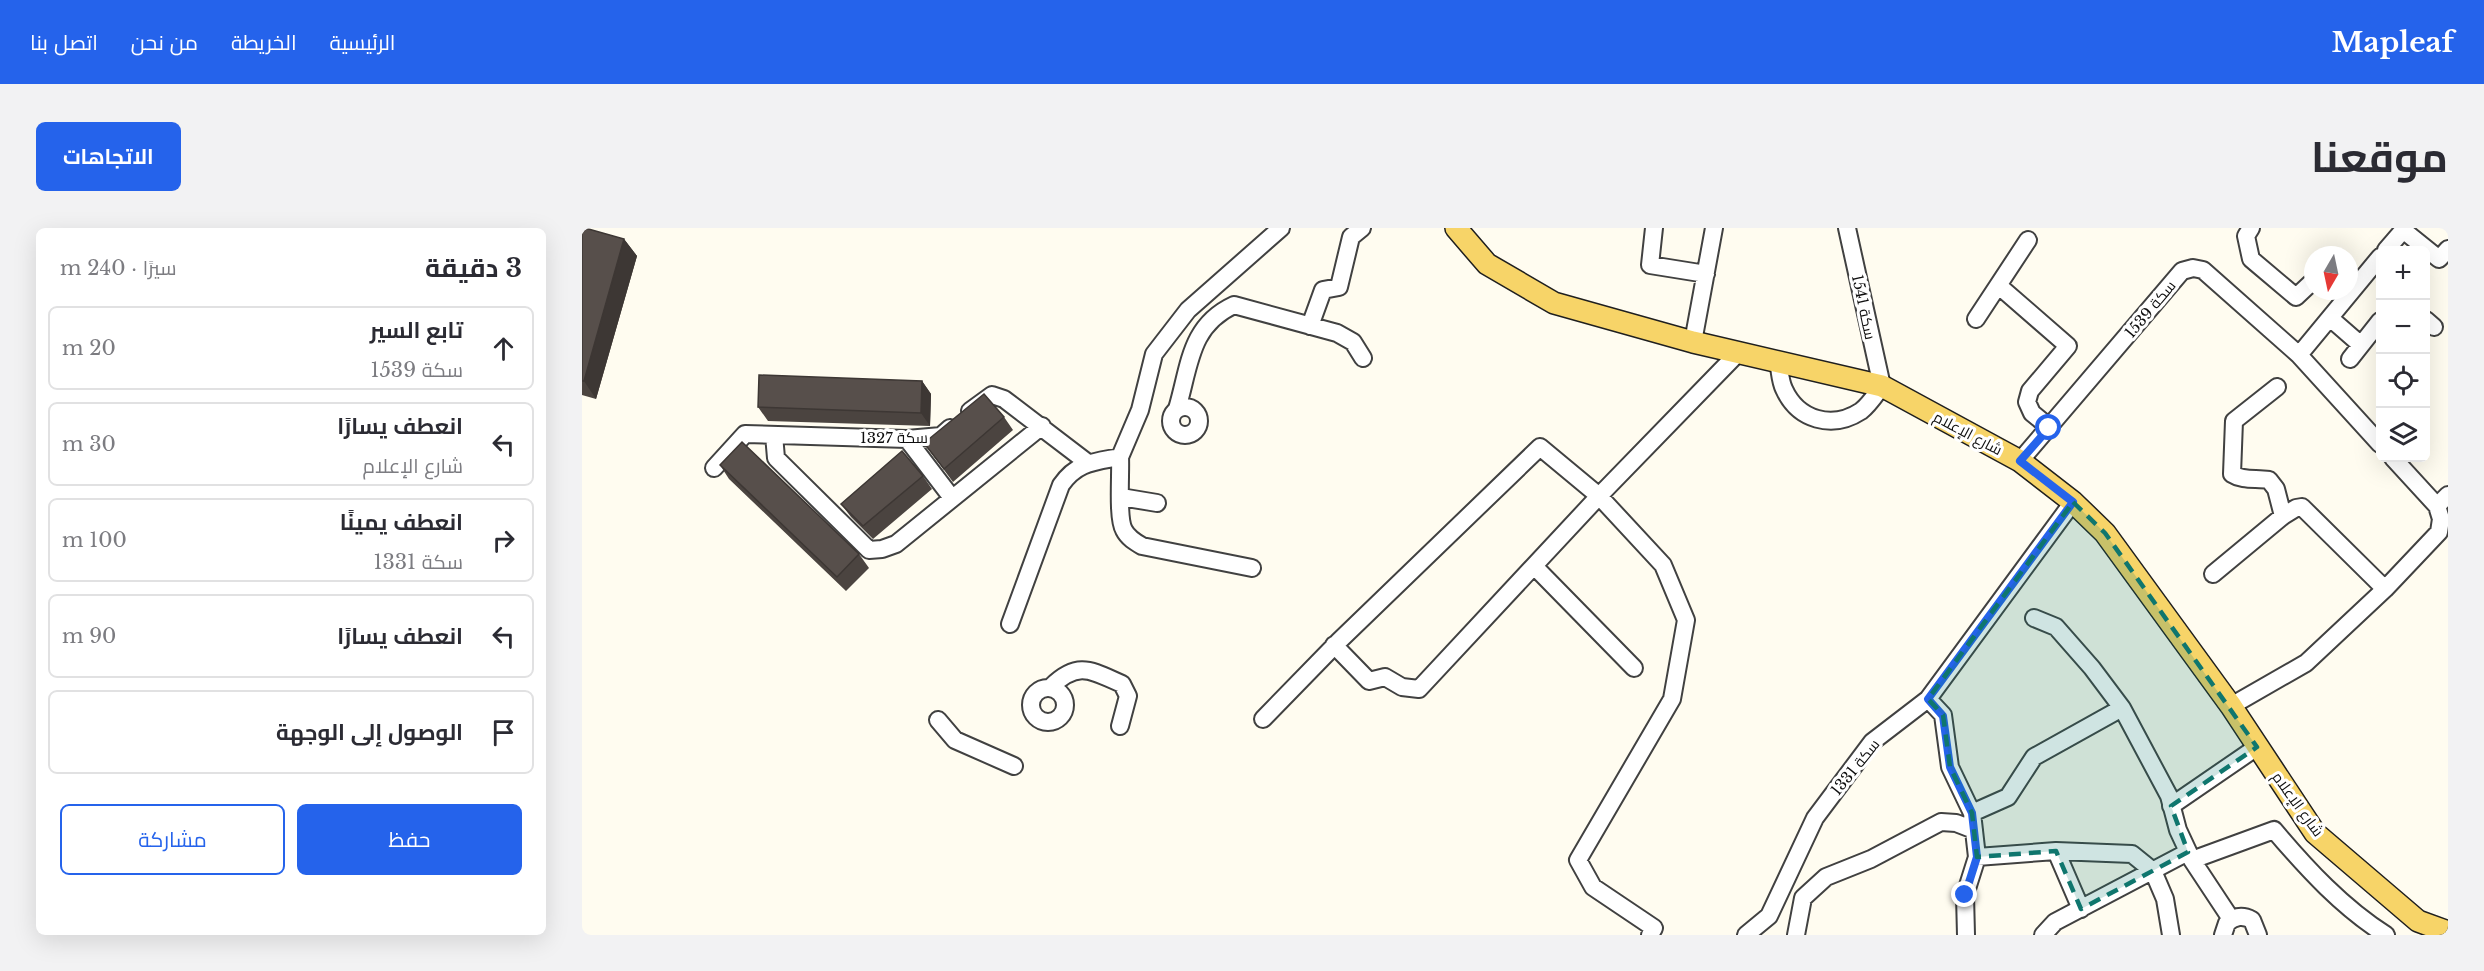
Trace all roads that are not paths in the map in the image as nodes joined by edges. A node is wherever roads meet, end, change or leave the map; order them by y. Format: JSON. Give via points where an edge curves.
{"nodes":[{"id":1,"x":1281,"y":228,"type":"edge"},
{"id":2,"x":1362,"y":228,"type":"edge"},
{"id":3,"x":1456,"y":228,"type":"edge"},
{"id":4,"x":1654,"y":228,"type":"edge"},
{"id":5,"x":1714,"y":228,"type":"edge"},
{"id":6,"x":1847,"y":228,"type":"edge"},
{"id":7,"x":2251,"y":228,"type":"edge"},
{"id":8,"x":2404,"y":229,"type":"edge"},
{"id":9,"x":2028,"y":240,"type":"dead end"},
{"id":10,"x":2389,"y":246,"type":"edge"},
{"id":11,"x":2448,"y":249,"type":"edge"},
{"id":12,"x":2376,"y":261,"type":"edge"},
{"id":13,"x":1706,"y":274,"type":"junction"},
{"id":14,"x":2358,"y":277,"type":"edge"},
{"id":15,"x":1999,"y":286,"type":"junction"},
{"id":16,"x":2304,"y":289,"type":"edge"},
{"id":17,"x":2341,"y":300,"type":"edge"},
{"id":18,"x":2330,"y":318,"type":"junction"},
{"id":19,"x":1976,"y":319,"type":"dead end"},
{"id":20,"x":1310,"y":326,"type":"junction"},
{"id":21,"x":2376,"y":326,"type":"edge"},
{"id":22,"x":1693,"y":342,"type":"junction"},
{"id":23,"x":2361,"y":345,"type":"junction"},
{"id":24,"x":1738,"y":352,"type":"junction"},
{"id":25,"x":2299,"y":356,"type":"junction"},
{"id":26,"x":1363,"y":358,"type":"dead end"},
{"id":27,"x":2350,"y":358,"type":"dead end"},
{"id":28,"x":1778,"y":362,"type":"junction"},
{"id":29,"x":1882,"y":386,"type":"junction"},
{"id":30,"x":2277,"y":387,"type":"dead end"},
{"id":31,"x":1178,"y":409,"type":"dead end"},
{"id":32,"x":1042,"y":426,"type":"junction"},
{"id":33,"x":2049,"y":428,"type":"junction"},
{"id":34,"x":774,"y":435,"type":"junction"},
{"id":35,"x":907,"y":439,"type":"junction"},
{"id":36,"x":2376,"y":440,"type":"edge"},
{"id":37,"x":1120,"y":457,"type":"junction"},
{"id":38,"x":2020,"y":461,"type":"junction"},
{"id":39,"x":2397,"y":462,"type":"edge"},
{"id":40,"x":1088,"y":463,"type":"junction"},
{"id":41,"x":714,"y":468,"type":"dead end"},
{"id":42,"x":1599,"y":496,"type":"junction"},
{"id":43,"x":1121,"y":497,"type":"junction"},
{"id":44,"x":952,"y":498,"type":"junction"},
{"id":45,"x":2443,"y":500,"type":"edge"},
{"id":46,"x":2073,"y":502,"type":"junction"},
{"id":47,"x":1157,"y":503,"type":"dead end"},
{"id":48,"x":2283,"y":516,"type":"junction"},
{"id":49,"x":1534,"y":566,"type":"junction"},
{"id":50,"x":1252,"y":568,"type":"dead end"},
{"id":51,"x":2212,"y":574,"type":"dead end"},
{"id":52,"x":2385,"y":589,"type":"junction"},
{"id":53,"x":2034,"y":618,"type":"dead end"},
{"id":54,"x":1010,"y":624,"type":"dead end"},
{"id":55,"x":1334,"y":645,"type":"junction"},
{"id":56,"x":1634,"y":668,"type":"dead end"},
{"id":57,"x":1051,"y":687,"type":"dead end"},
{"id":58,"x":1928,"y":699,"type":"junction"},
{"id":59,"x":2231,"y":706,"type":"junction"},
{"id":60,"x":2122,"y":708,"type":"junction"},
{"id":61,"x":1263,"y":718,"type":"dead end"},
{"id":62,"x":938,"y":720,"type":"dead end"},
{"id":63,"x":1120,"y":726,"type":"dead end"},
{"id":64,"x":2257,"y":747,"type":"junction"},
{"id":65,"x":1014,"y":766,"type":"dead end"},
{"id":66,"x":2171,"y":806,"type":"junction"},
{"id":67,"x":1973,"y":822,"type":"junction"},
{"id":68,"x":2056,"y":851,"type":"junction"},
{"id":69,"x":2190,"y":856,"type":"junction"},
{"id":70,"x":1977,"y":857,"type":"junction"},
{"id":71,"x":2153,"y":871,"type":"junction"},
{"id":72,"x":2080,"y":909,"type":"junction"},
{"id":73,"x":2231,"y":919,"type":"junction"},
{"id":74,"x":2448,"y":932,"type":"edge"},
{"id":75,"x":1650,"y":935,"type":"edge"},
{"id":76,"x":1746,"y":935,"type":"edge"},
{"id":77,"x":1796,"y":935,"type":"edge"},
{"id":78,"x":1966,"y":935,"type":"edge"},
{"id":79,"x":2043,"y":935,"type":"edge"},
{"id":80,"x":2171,"y":935,"type":"edge"},
{"id":81,"x":2223,"y":935,"type":"edge"},
{"id":82,"x":2258,"y":935,"type":"edge"},
{"id":83,"x":2386,"y":935,"type":"edge"}],
"edges":[{"from":1,"to":37,"type":"street","via":[[1188,310],[1154,354],[1140,410]]},
{"from":2,"to":20,"type":"street","via":[[1351,237],[1339,287],[1323,290]]},
{"from":3,"to":22,"type":"main road","name":"شارع الإعلام","via":[[1487,264],[1554,303]]},
{"from":4,"to":13,"type":"street","via":[[1650,265]]},
{"from":5,"to":13,"type":"street"},
{"from":6,"to":29,"type":"street","name":"سكة 1541"},
{"from":7,"to":16,"type":"street","via":[[2246,236],[2251,259],[2296,297]]},
{"from":8,"to":10,"type":"street"},
{"from":8,"to":11,"type":"street","via":[[2439,260]]},
{"from":9,"to":15,"type":"street"},
{"from":12,"to":14,"type":"street"},
{"from":13,"to":22,"type":"street"},
{"from":15,"to":19,"type":"street"},
{"from":15,"to":33,"type":"street","via":[[2068,346],[2030,391],[2027,402],[2032,413]]},
{"from":17,"to":18,"type":"street"},
{"from":18,"to":23,"type":"street"},
{"from":18,"to":25,"type":"street"},
{"from":20,"to":26,"type":"street","via":[[1353,342]]},
{"from":20,"to":31,"type":"street","via":[[1234,305],[1222,311],[1204,326],[1198,337]]},
{"from":21,"to":23,"type":"street"},
{"from":22,"to":24,"type":"main road","name":"شارع الإعلام"},
{"from":23,"to":27,"type":"street"},
{"from":24,"to":28,"type":"main road","name":"شارع الإعلام"},
{"from":24,"to":42,"type":"street"},
{"from":25,"to":33,"type":"street","name":"سكة 1539","via":[[2203,270],[2193,267],[2182,271]]},
{"from":25,"to":36,"type":"street","name":"سكة 1539"},
{"from":28,"to":29,"type":"main road","name":"شارع الإعلام"},
{"from":28,"to":29,"type":"street","via":[[1783,388],[1793,405],[1822,422],[1861,411]]},
{"from":29,"to":38,"type":"main road","name":"شارع الإعلام"},
{"from":30,"to":48,"type":"street","via":[[2234,422],[2232,474],[2240,479],[2269,480],[2277,489]]},
{"from":32,"to":35,"type":"street","name":"سكة 1327","via":[[992,395],[941,436]]},
{"from":32,"to":40,"type":"street","name":"سكة 1327"},
{"from":32,"to":44,"type":"street"},
{"from":33,"to":38,"type":"street","name":"سكة 1539"},
{"from":34,"to":35,"type":"street","name":"سكة 1327"},
{"from":34,"to":41,"type":"street","name":"سكة 1327","via":[[745,434]]},
{"from":34,"to":44,"type":"street","via":[[777,458],[869,550],[896,544]]},
{"from":35,"to":44,"type":"street"},
{"from":37,"to":40,"type":"street"},
{"from":37,"to":43,"type":"street"},
{"from":38,"to":46,"type":"main road","name":"شارع الإعلام"},
{"from":39,"to":45,"type":"street"},
{"from":40,"to":54,"type":"street","via":[[1071,471],[1060,485]]},
{"from":42,"to":49,"type":"street"},
{"from":42,"to":55,"type":"street","via":[[1540,447]]},
{"from":42,"to":75,"type":"street","via":[[1663,565],[1686,620],[1672,699],[1578,860],[1593,887],[1654,928]]},
{"from":43,"to":47,"type":"street"},
{"from":43,"to":50,"type":"street","via":[[1123,529],[1142,546]]},
{"from":45,"to":52,"type":"street","via":[[2439,532]]},
{"from":46,"to":58,"type":"street","name":"سكة 1331"},
{"from":46,"to":59,"type":"main road","name":"شارع الإعلام","via":[[2105,533]]},
{"from":48,"to":51,"type":"street"},
{"from":48,"to":52,"type":"street","via":[[2302,507]]},
{"from":49,"to":55,"type":"street","via":[[1419,689],[1402,687],[1385,677],[1369,681]]},
{"from":49,"to":56,"type":"street"},
{"from":52,"to":59,"type":"street","via":[[2306,663]]},
{"from":53,"to":60,"type":"street","via":[[2056,627]]},
{"from":55,"to":61,"type":"street"},
{"from":57,"to":63,"type":"street","via":[[1063,675],[1076,670],[1089,670],[1122,684],[1128,696]]},
{"from":58,"to":67,"type":"street","via":[[1943,716],[1950,767]]},
{"from":58,"to":76,"type":"street","name":"سكة 1331","via":[[1872,742],[1815,818],[1769,916]]},
{"from":59,"to":64,"type":"main road","name":"شارع الإعلام"},
{"from":60,"to":66,"type":"street"},
{"from":60,"to":67,"type":"street","via":[[2034,757],[2007,797]]},
{"from":62,"to":65,"type":"street","via":[[955,740]]},
{"from":64,"to":66,"type":"street"},
{"from":64,"to":74,"type":"main road","name":"شارع الإعلام","via":[[2315,833],[2418,921]]},
{"from":66,"to":69,"type":"street"},
{"from":67,"to":70,"type":"street"},
{"from":67,"to":77,"type":"street","via":[[1941,822],[1871,859],[1826,877],[1803,898]]},
{"from":68,"to":70,"type":"street"},
{"from":68,"to":71,"type":"street","via":[[2132,854]]},
{"from":68,"to":72,"type":"street"},
{"from":69,"to":71,"type":"street"},
{"from":69,"to":73,"type":"street"},
{"from":69,"to":83,"type":"street","via":[[2274,830],[2328,888]]},
{"from":70,"to":78,"type":"street","via":[[1965,895]]},
{"from":71,"to":72,"type":"street"},
{"from":71,"to":80,"type":"street","via":[[2165,898]]},
{"from":72,"to":79,"type":"street","via":[[2055,922]]},
{"from":73,"to":81,"type":"street"},
{"from":73,"to":82,"type":"street","via":[[2248,918],[2256,925]]}]}
